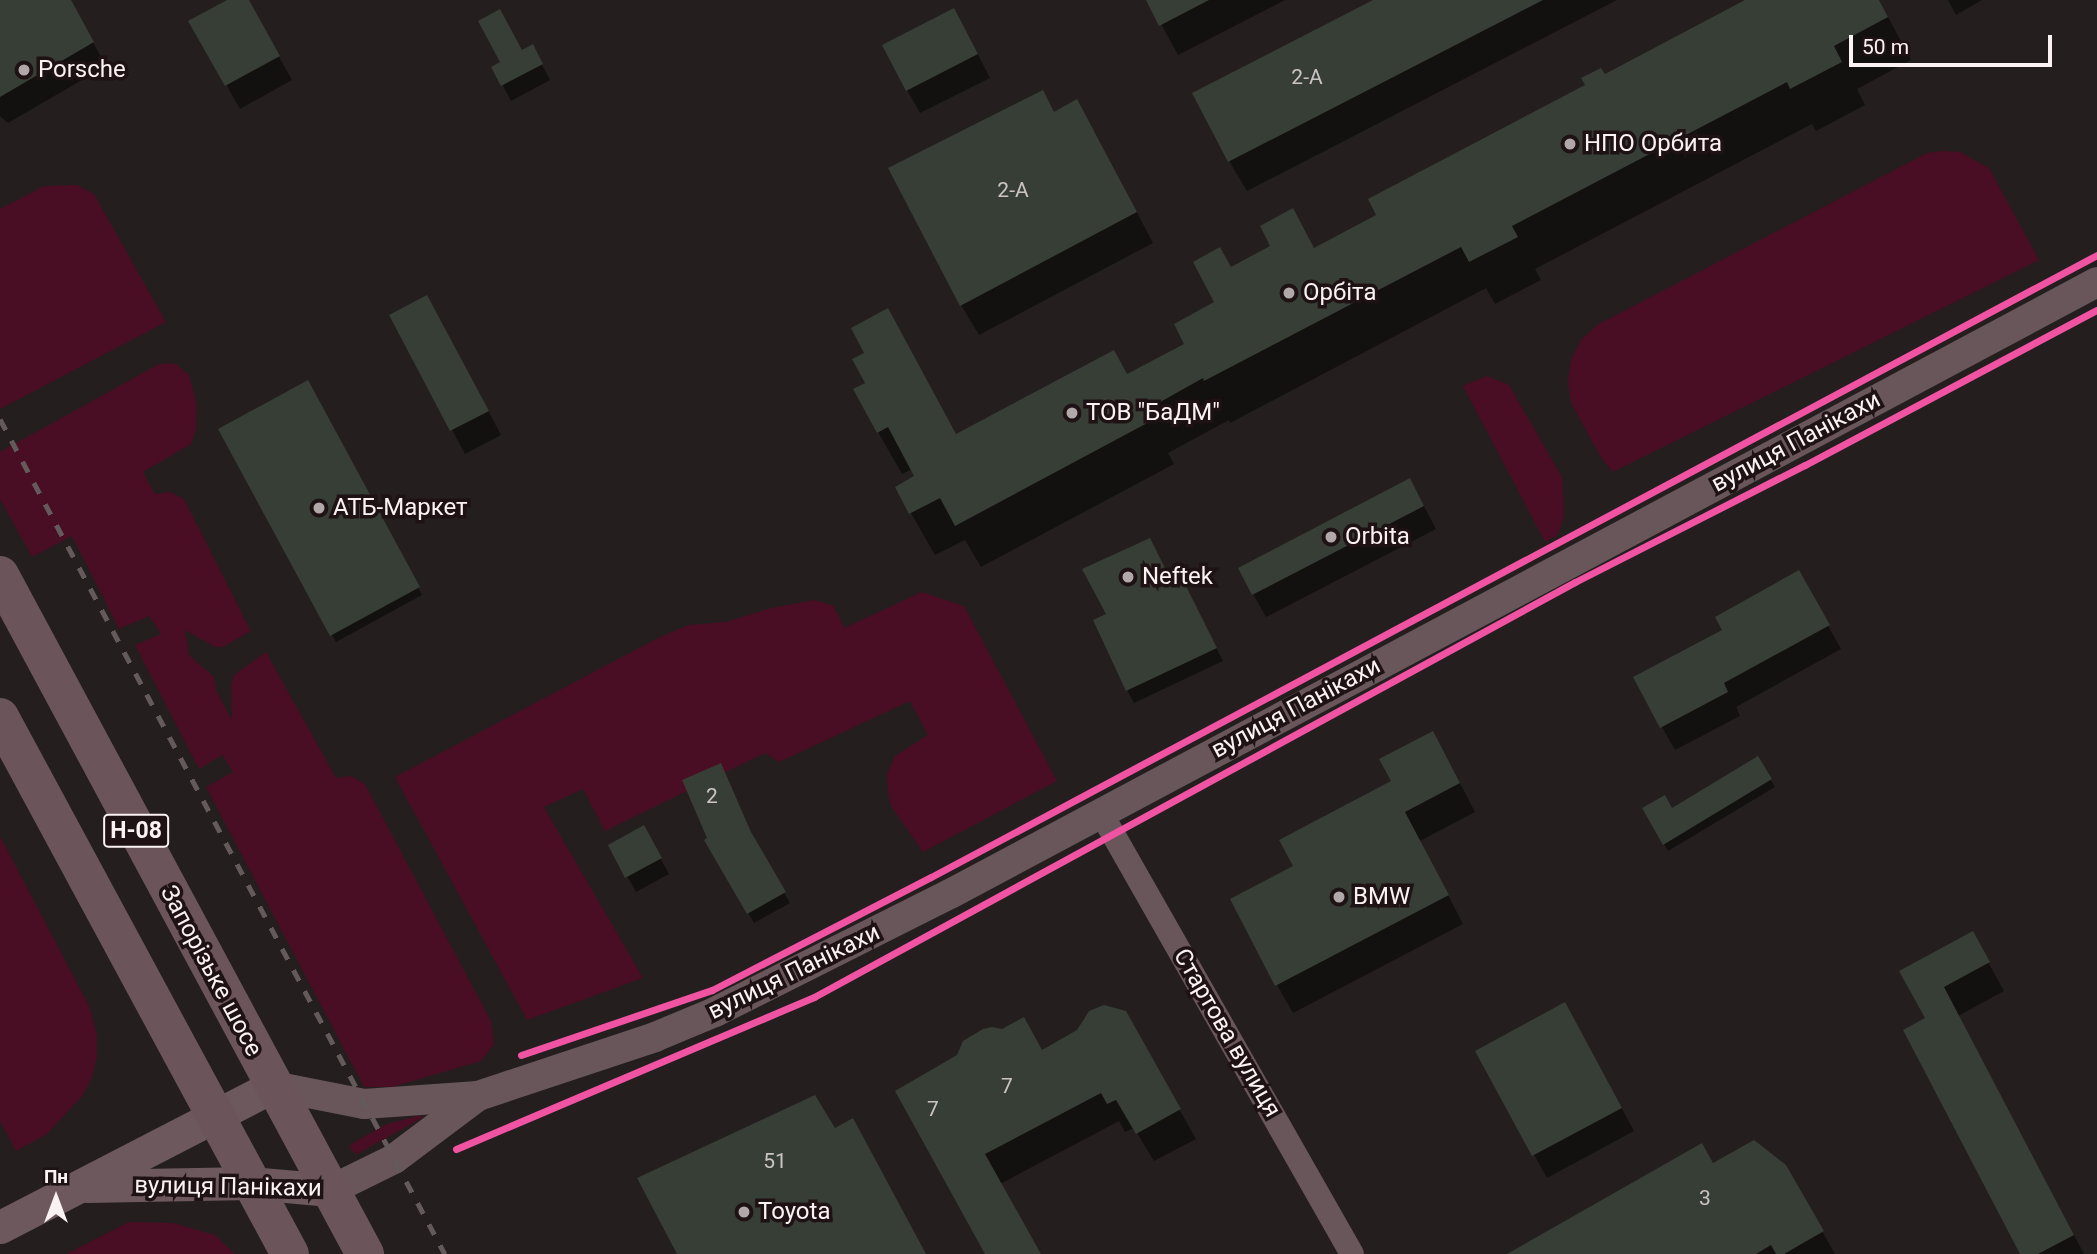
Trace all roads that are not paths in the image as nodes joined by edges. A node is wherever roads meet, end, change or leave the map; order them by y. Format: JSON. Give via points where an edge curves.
{"nodes":[{"id":1,"x":2097,"y":282,"type":"edge"},
{"id":2,"x":0,"y":575,"type":"edge"},
{"id":3,"x":0,"y":717,"type":"edge"},
{"id":4,"x":1101,"y":813,"type":"junction"},
{"id":5,"x":273,"y":1087,"type":"junction"},
{"id":6,"x":478,"y":1096,"type":"junction"},
{"id":7,"x":217,"y":1116,"type":"junction"},
{"id":8,"x":251,"y":1183,"type":"junction"},
{"id":9,"x":77,"y":1186,"type":"junction"},
{"id":10,"x":331,"y":1190,"type":"junction"},
{"id":11,"x":0,"y":1227,"type":"edge"},
{"id":12,"x":290,"y":1254,"type":"edge"},
{"id":13,"x":365,"y":1254,"type":"edge"},
{"id":14,"x":1352,"y":1254,"type":"edge"}],
"edges":[{"from":1,"to":4,"type":"street","name":"вулиця Панікахи"},
{"from":2,"to":5,"type":"main road","name":"Запорізьке шосе","number":"Н-08"},
{"from":3,"to":7,"type":"main road","number":"Н-08"},
{"from":4,"to":6,"type":"street","name":"вулиця Панікахи","via":[[749,997],[655,1037]]},
{"from":4,"to":14,"type":"street","name":"Стартова вулиця"},
{"from":5,"to":6,"type":"street","name":"вулиця Панікахи","via":[[364,1104]]},
{"from":5,"to":7,"type":"main road","name":"вулиця Панікахи"},
{"from":5,"to":10,"type":"main road","name":"Запорізьке шосе","number":"Н-08"},
{"from":6,"to":10,"type":"street","name":"вулиця Панікахи","via":[[394,1159]]},
{"from":7,"to":8,"type":"main road","number":"Н-08"},
{"from":7,"to":9,"type":"main road","name":"вулиця Панікахи"},
{"from":8,"to":9,"type":"main road","name":"вулиця Панікахи"},
{"from":8,"to":10,"type":"main road","name":"вулиця Панікахи"},
{"from":8,"to":12,"type":"main road","number":"Н-08"},
{"from":9,"to":11,"type":"main road","name":"вулиця Панікахи"},
{"from":10,"to":13,"type":"main road","name":"Запорізьке шосе","number":"Н-08"}]}
